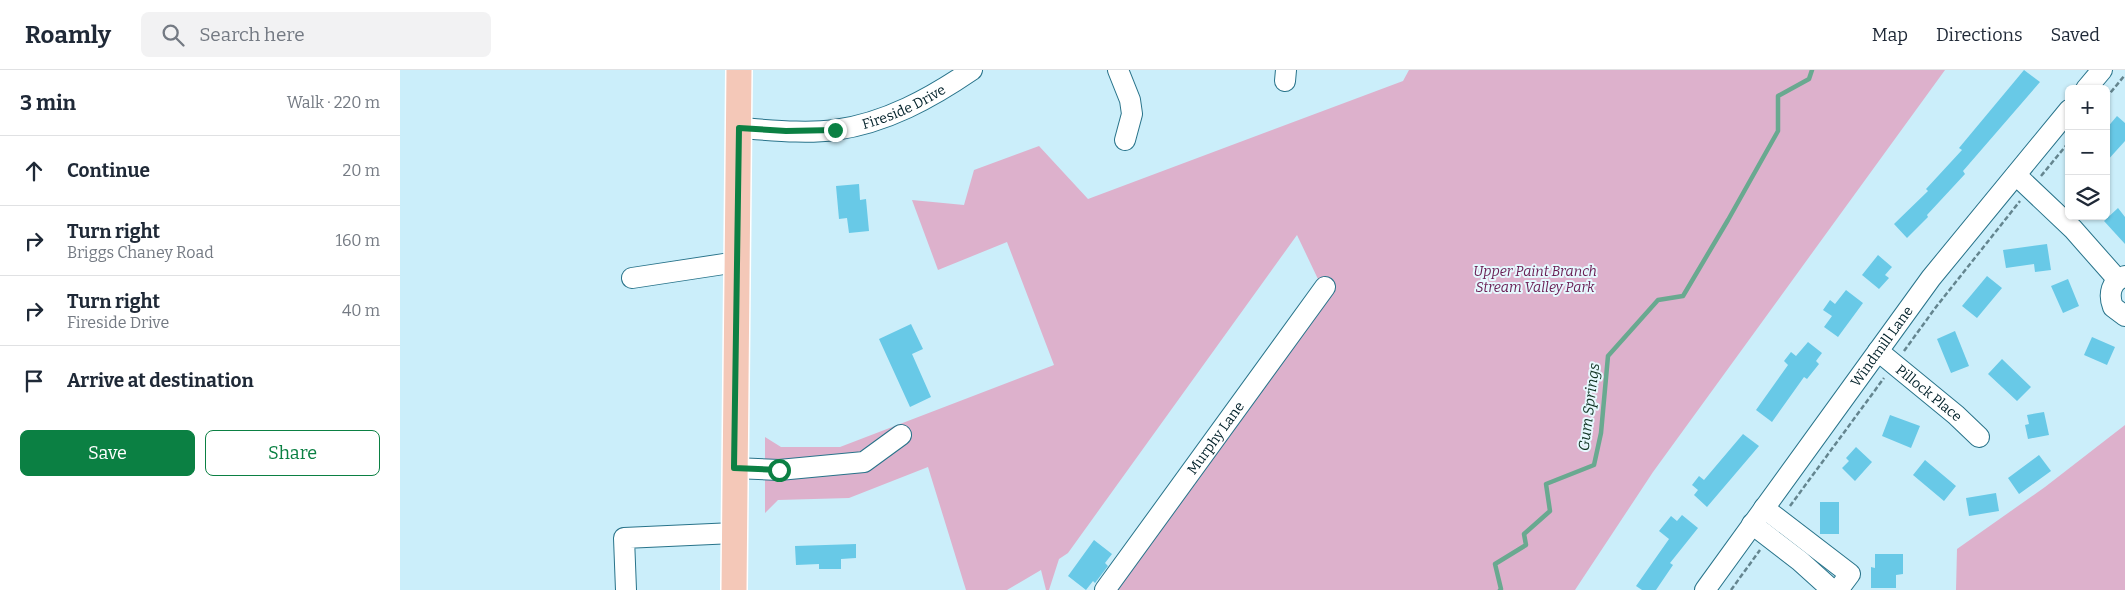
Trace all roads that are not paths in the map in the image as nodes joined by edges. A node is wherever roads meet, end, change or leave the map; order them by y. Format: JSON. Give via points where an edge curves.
{"nodes":[{"id":1,"x":739,"y":70,"type":"edge"},
{"id":2,"x":972,"y":70,"type":"edge"},
{"id":3,"x":1118,"y":70,"type":"edge"},
{"id":4,"x":2102,"y":70,"type":"edge"},
{"id":5,"x":2089,"y":85,"type":"edge"},
{"id":6,"x":2065,"y":115,"type":"edge"},
{"id":7,"x":739,"y":128,"type":"junction"},
{"id":8,"x":1125,"y":140,"type":"dead end"},
{"id":9,"x":2016,"y":175,"type":"junction"},
{"id":10,"x":737,"y":262,"type":"junction"},
{"id":11,"x":632,"y":278,"type":"dead end"},
{"id":12,"x":2121,"y":278,"type":"edge"},
{"id":13,"x":1325,"y":287,"type":"dead end"},
{"id":14,"x":2125,"y":316,"type":"edge"},
{"id":15,"x":1878,"y":351,"type":"junction"},
{"id":16,"x":901,"y":435,"type":"dead end"},
{"id":17,"x":1979,"y":437,"type":"dead end"},
{"id":18,"x":734,"y":468,"type":"junction"},
{"id":19,"x":1764,"y":508,"type":"junction"},
{"id":20,"x":1752,"y":524,"type":"junction"},
{"id":21,"x":734,"y":533,"type":"junction"},
{"id":22,"x":626,"y":590,"type":"edge"},
{"id":23,"x":734,"y":590,"type":"edge"},
{"id":24,"x":1105,"y":590,"type":"edge"},
{"id":25,"x":1705,"y":590,"type":"edge"},
{"id":26,"x":1832,"y":590,"type":"edge"},
{"id":27,"x":1838,"y":590,"type":"edge"}],
"edges":[{"from":1,"to":7,"type":"main road"},
{"from":2,"to":7,"type":"street","name":"Fireside Drive","via":[[894,114],[835,130]]},
{"from":3,"to":8,"type":"street","via":[[1132,109]]},
{"from":4,"to":5,"type":"street"},
{"from":6,"to":9,"type":"street","name":"Windmill Lane"},
{"from":7,"to":10,"type":"main road"},
{"from":9,"to":12,"type":"street"},
{"from":9,"to":15,"type":"street","name":"Windmill Lane","via":[[1931,278]]},
{"from":10,"to":11,"type":"street"},
{"from":10,"to":18,"type":"main road"},
{"from":12,"to":14,"type":"street","via":[[2112,287],[2111,301],[2113,308]]},
{"from":13,"to":24,"type":"street","name":"Murphy Lane"},
{"from":15,"to":17,"type":"street","name":"Pillock Place"},
{"from":15,"to":19,"type":"street","name":"Windmill Lane"},
{"from":16,"to":18,"type":"street","via":[[864,462],[779,470]]},
{"from":18,"to":21,"type":"main road"},
{"from":19,"to":20,"type":"street","name":"Windmill Lane"},
{"from":19,"to":27,"type":"street","via":[[1850,574]]},
{"from":20,"to":25,"type":"street","name":"Windmill Lane"},
{"from":20,"to":26,"type":"street"},
{"from":21,"to":22,"type":"street","via":[[624,538]]},
{"from":21,"to":23,"type":"main road"}]}
